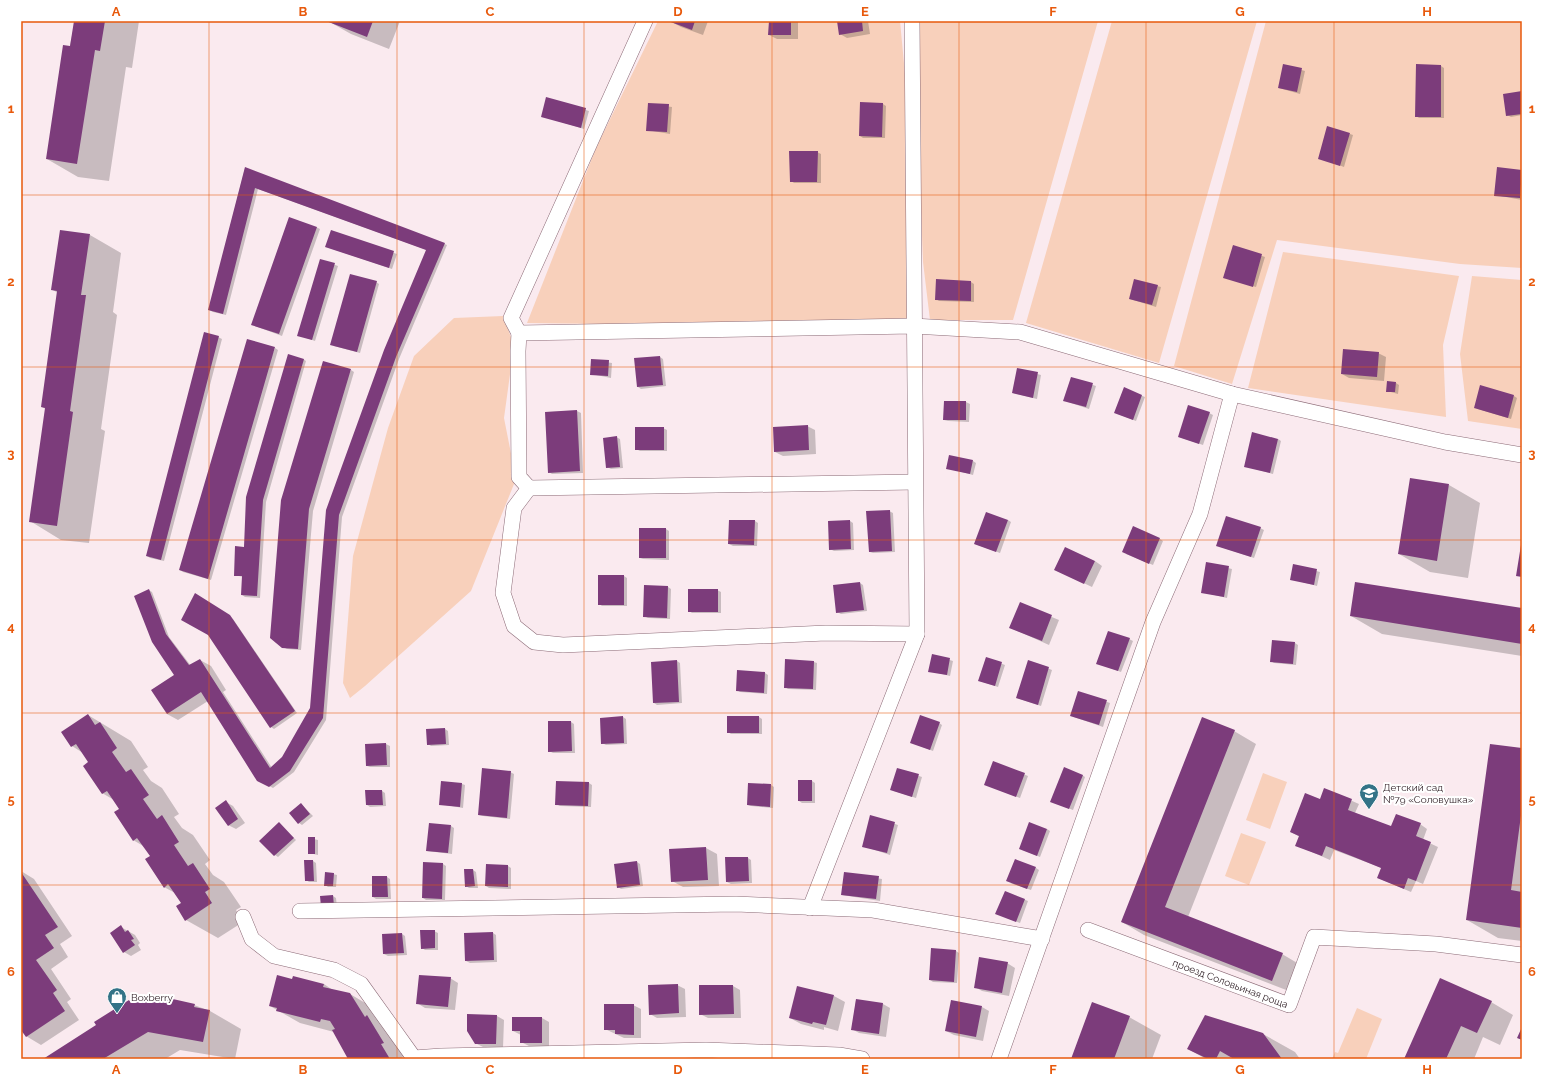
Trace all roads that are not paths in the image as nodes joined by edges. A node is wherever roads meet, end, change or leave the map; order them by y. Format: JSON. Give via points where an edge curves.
{"nodes":[{"id":1,"x":646,"y":21,"type":"edge"},
{"id":2,"x":912,"y":21,"type":"edge"},
{"id":3,"x":913,"y":326,"type":"junction"},
{"id":4,"x":519,"y":333,"type":"junction"},
{"id":5,"x":1232,"y":394,"type":"junction"},
{"id":6,"x":1522,"y":455,"type":"edge"},
{"id":7,"x":915,"y":482,"type":"junction"},
{"id":8,"x":529,"y":488,"type":"junction"},
{"id":9,"x":917,"y":634,"type":"junction"},
{"id":10,"x":810,"y":908,"type":"junction"},
{"id":11,"x":300,"y":910,"type":"dead end"},
{"id":12,"x":243,"y":917,"type":"dead end"},
{"id":13,"x":1088,"y":930,"type":"dead end"},
{"id":14,"x":1042,"y":939,"type":"junction"},
{"id":15,"x":1522,"y":956,"type":"edge"},
{"id":16,"x":862,"y":1059,"type":"edge"},
{"id":17,"x":999,"y":1059,"type":"edge"}],
"edges":[{"from":1,"to":4,"type":"street","via":[[511,318]]},
{"from":2,"to":3,"type":"street"},
{"from":3,"to":4,"type":"street"},
{"from":3,"to":5,"type":"street","via":[[1020,332]]},
{"from":3,"to":7,"type":"street"},
{"from":4,"to":8,"type":"street","via":[[519,477]]},
{"from":5,"to":6,"type":"street","via":[[1445,442]]},
{"from":5,"to":14,"type":"street","via":[[1200,514],[1153,622]]},
{"from":7,"to":8,"type":"street"},
{"from":7,"to":9,"type":"street"},
{"from":8,"to":9,"type":"street","via":[[514,508],[503,593],[514,626],[534,642],[563,646],[826,633]]},
{"from":9,"to":10,"type":"street"},
{"from":10,"to":11,"type":"street","via":[[736,904]]},
{"from":10,"to":14,"type":"street","via":[[873,910]]},
{"from":12,"to":16,"type":"street","via":[[252,939],[274,956],[334,970],[361,984],[414,1058],[706,1050],[839,1055]]},
{"from":13,"to":15,"type":"street","name":"проезд Соловьиная роща","via":[[1289,1005],[1314,938],[1436,944]]},
{"from":14,"to":17,"type":"street"}]}
